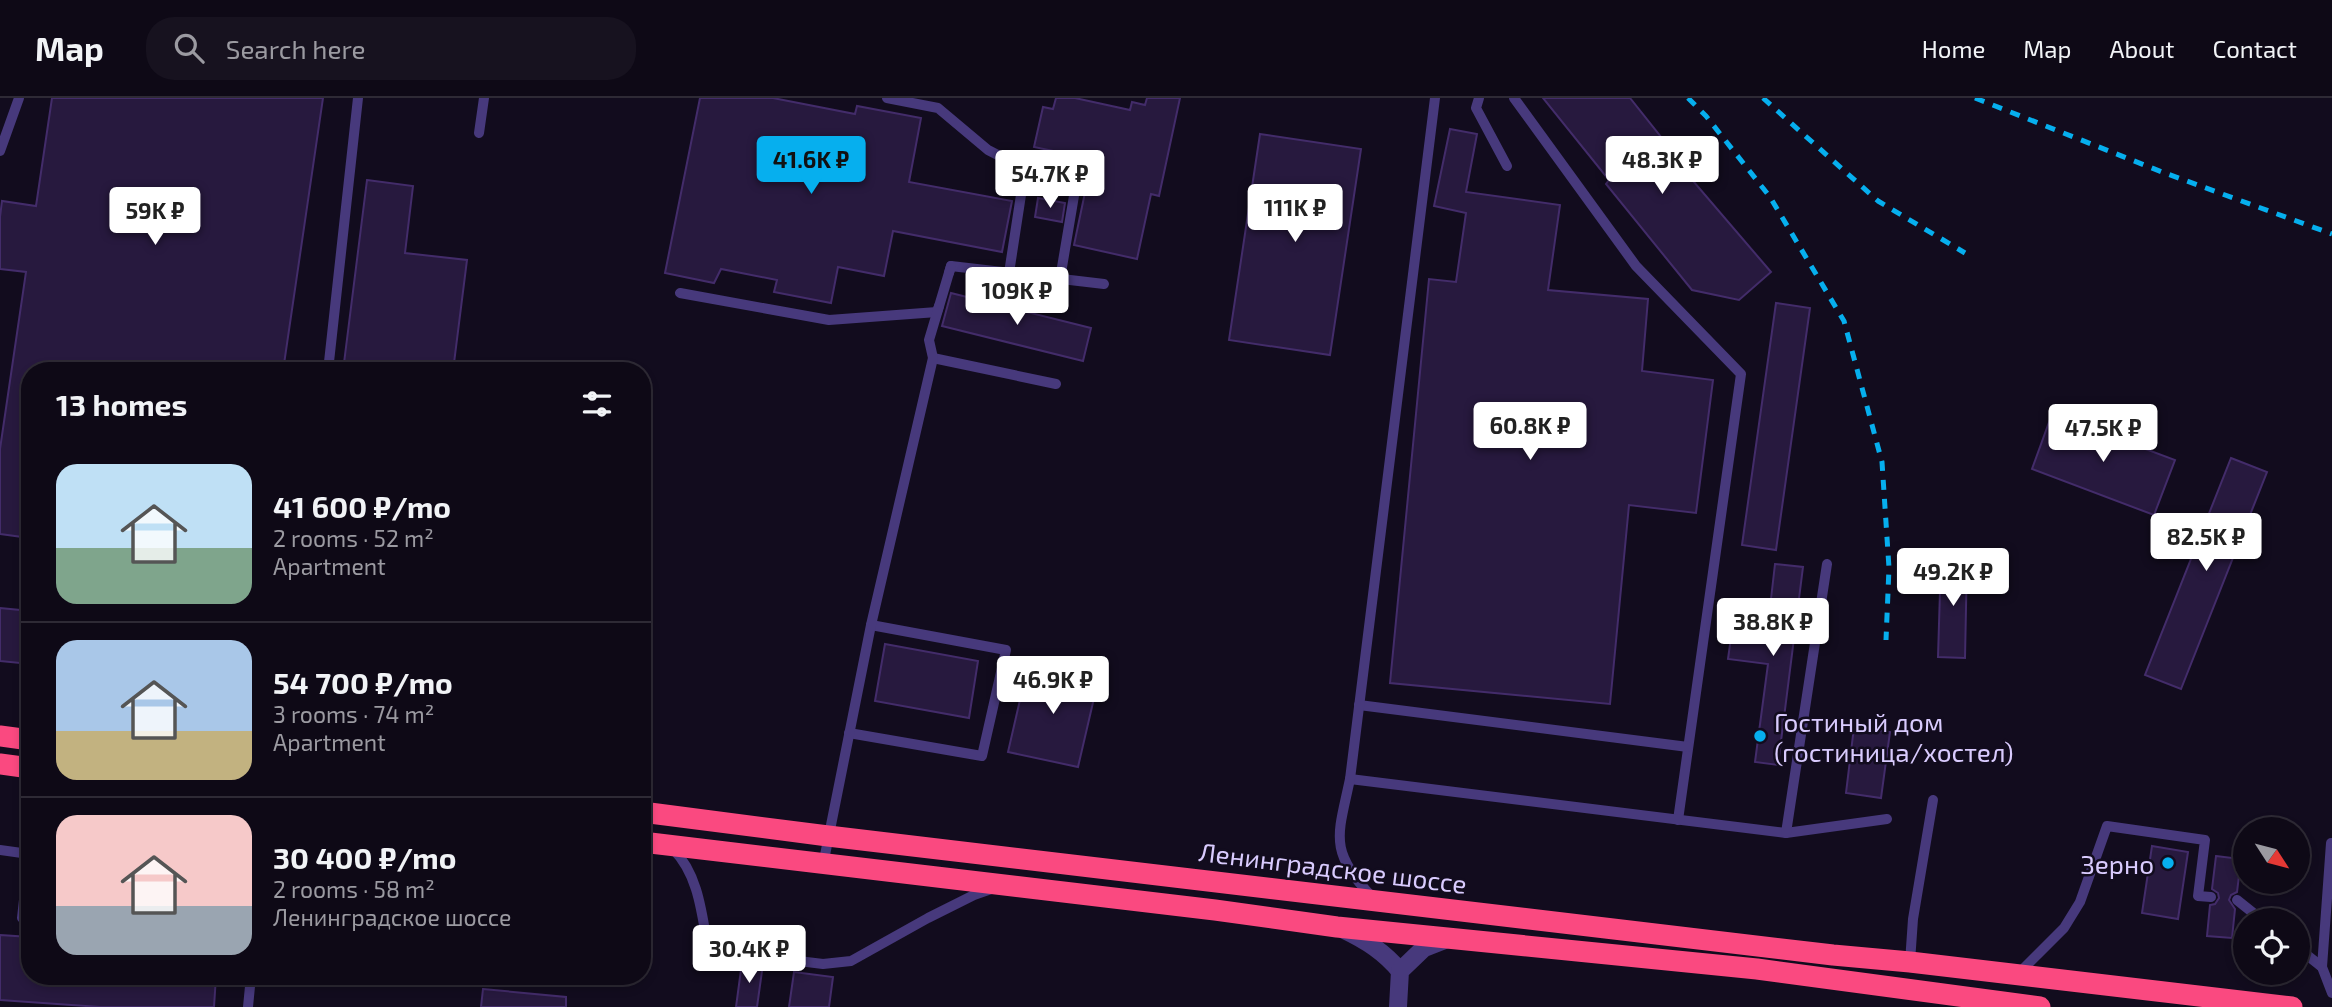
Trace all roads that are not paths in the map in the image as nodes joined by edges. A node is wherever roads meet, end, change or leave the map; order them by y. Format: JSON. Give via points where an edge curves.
{"nodes":[{"id":1,"x":19,"y":98,"type":"edge"},
{"id":2,"x":358,"y":98,"type":"edge"},
{"id":3,"x":484,"y":98,"type":"edge"},
{"id":4,"x":887,"y":98,"type":"edge"},
{"id":5,"x":1435,"y":98,"type":"edge"},
{"id":6,"x":1479,"y":98,"type":"edge"},
{"id":7,"x":1514,"y":98,"type":"edge"},
{"id":8,"x":478,"y":133,"type":"dead end"},
{"id":9,"x":0,"y":151,"type":"edge"},
{"id":10,"x":1507,"y":166,"type":"dead end"},
{"id":11,"x":1025,"y":169,"type":"junction"},
{"id":12,"x":1009,"y":273,"type":"junction"},
{"id":13,"x":1060,"y":279,"type":"junction"},
{"id":14,"x":1104,"y":285,"type":"dead end"},
{"id":15,"x":680,"y":293,"type":"dead end"},
{"id":16,"x":937,"y":312,"type":"junction"},
{"id":17,"x":933,"y":358,"type":"junction"},
{"id":18,"x":329,"y":362,"type":"edge"},
{"id":19,"x":1056,"y":384,"type":"dead end"},
{"id":20,"x":1827,"y":564,"type":"dead end"},
{"id":21,"x":871,"y":625,"type":"junction"},
{"id":22,"x":1359,"y":705,"type":"junction"},
{"id":23,"x":849,"y":733,"type":"junction"},
{"id":24,"x":0,"y":736,"type":"edge"},
{"id":25,"x":21,"y":739,"type":"edge"},
{"id":26,"x":1688,"y":747,"type":"junction"},
{"id":27,"x":0,"y":764,"type":"edge"},
{"id":28,"x":21,"y":767,"type":"edge"},
{"id":29,"x":1350,"y":779,"type":"junction"},
{"id":30,"x":1933,"y":800,"type":"dead end"},
{"id":31,"x":651,"y":813,"type":"edge"},
{"id":32,"x":1887,"y":819,"type":"dead end"},
{"id":33,"x":1678,"y":820,"type":"junction"},
{"id":34,"x":1786,"y":833,"type":"junction"},
{"id":35,"x":828,"y":836,"type":"junction"},
{"id":36,"x":651,"y":843,"type":"edge"},
{"id":37,"x":2330,"y":844,"type":"edge"},
{"id":38,"x":668,"y":845,"type":"junction"},
{"id":39,"x":0,"y":850,"type":"edge"},
{"id":40,"x":21,"y":853,"type":"edge"},
{"id":41,"x":823,"y":865,"type":"junction"},
{"id":42,"x":1005,"y":885,"type":"junction"},
{"id":43,"x":2211,"y":897,"type":"dead end"},
{"id":44,"x":1374,"y":900,"type":"junction"},
{"id":45,"x":2236,"y":900,"type":"dead end"},
{"id":46,"x":2246,"y":908,"type":"edge"},
{"id":47,"x":1337,"y":927,"type":"junction"},
{"id":48,"x":1450,"y":938,"type":"junction"},
{"id":49,"x":2310,"y":958,"type":"edge"},
{"id":50,"x":1910,"y":961,"type":"junction"},
{"id":51,"x":2322,"y":967,"type":"junction"},
{"id":52,"x":1400,"y":971,"type":"junction"},
{"id":53,"x":2018,"y":974,"type":"junction"},
{"id":54,"x":250,"y":985,"type":"edge"},
{"id":55,"x":2332,"y":993,"type":"edge"},
{"id":56,"x":248,"y":1007,"type":"edge"},
{"id":57,"x":1398,"y":1007,"type":"edge"},
{"id":58,"x":2040,"y":1007,"type":"edge"},
{"id":59,"x":2292,"y":1007,"type":"edge"}],
"edges":[{"from":1,"to":9,"type":"lane"},
{"from":2,"to":18,"type":"lane"},
{"from":3,"to":8,"type":"lane"},
{"from":4,"to":11,"type":"lane","via":[[938,108],[988,150]]},
{"from":5,"to":22,"type":"lane"},
{"from":6,"to":10,"type":"lane","via":[[1476,108]]},
{"from":7,"to":26,"type":"lane","via":[[1636,267],[1741,374]]},
{"from":11,"to":12,"type":"lane"},
{"from":11,"to":13,"type":"lane","via":[[1077,178]]},
{"from":12,"to":13,"type":"lane"},
{"from":12,"to":16,"type":"lane","via":[[951,267]]},
{"from":13,"to":14,"type":"lane"},
{"from":15,"to":16,"type":"lane","via":[[829,320]]},
{"from":16,"to":17,"type":"lane","via":[[929,340]]},
{"from":17,"to":19,"type":"lane"},
{"from":17,"to":21,"type":"lane"},
{"from":20,"to":34,"type":"lane"},
{"from":21,"to":23,"type":"lane"},
{"from":21,"to":23,"type":"lane","via":[[1006,650],[982,756]]},
{"from":22,"to":26,"type":"lane"},
{"from":22,"to":29,"type":"lane"},
{"from":23,"to":35,"type":"lane"},
{"from":24,"to":25,"type":"highway"},
{"from":26,"to":33,"type":"lane"},
{"from":27,"to":28,"type":"highway"},
{"from":29,"to":33,"type":"lane"},
{"from":29,"to":44,"type":"lane","via":[[1337,838],[1344,861]]},
{"from":30,"to":50,"type":"lane"},
{"from":31,"to":35,"type":"highway","name":"Ленинградское шоссе"},
{"from":32,"to":34,"type":"lane"},
{"from":33,"to":34,"type":"lane"},
{"from":35,"to":41,"type":"lane"},
{"from":35,"to":44,"type":"highway","name":"Ленинградское шоссе"},
{"from":36,"to":38,"type":"highway"},
{"from":37,"to":51,"type":"lane"},
{"from":38,"to":41,"type":"highway"},
{"from":38,"to":42,"type":"lane","via":[[683,859],[700,900],[706,937],[726,952],[738,954],[823,964],[851,961],[962,901]]},
{"from":39,"to":40,"type":"lane"},
{"from":41,"to":42,"type":"highway"},
{"from":42,"to":47,"type":"highway"},
{"from":43,"to":53,"type":"lane","via":[[2198,896],[2205,840],[2107,827],[2070,919]]},
{"from":44,"to":50,"type":"highway","name":"Ленинградское шоссе","via":[[1833,956]]},
{"from":45,"to":46,"type":"lane"},
{"from":47,"to":48,"type":"highway"},
{"from":47,"to":52,"type":"street","via":[[1371,943]]},
{"from":48,"to":52,"type":"street","via":[[1424,948]]},
{"from":48,"to":58,"type":"highway","via":[[1830,978]]},
{"from":49,"to":51,"type":"lane"},
{"from":50,"to":53,"type":"highway","name":"Ленинградское шоссе"},
{"from":51,"to":55,"type":"lane"},
{"from":52,"to":57,"type":"street"},
{"from":53,"to":59,"type":"highway","name":"Ленинградское шоссе"},
{"from":54,"to":56,"type":"lane"}]}
